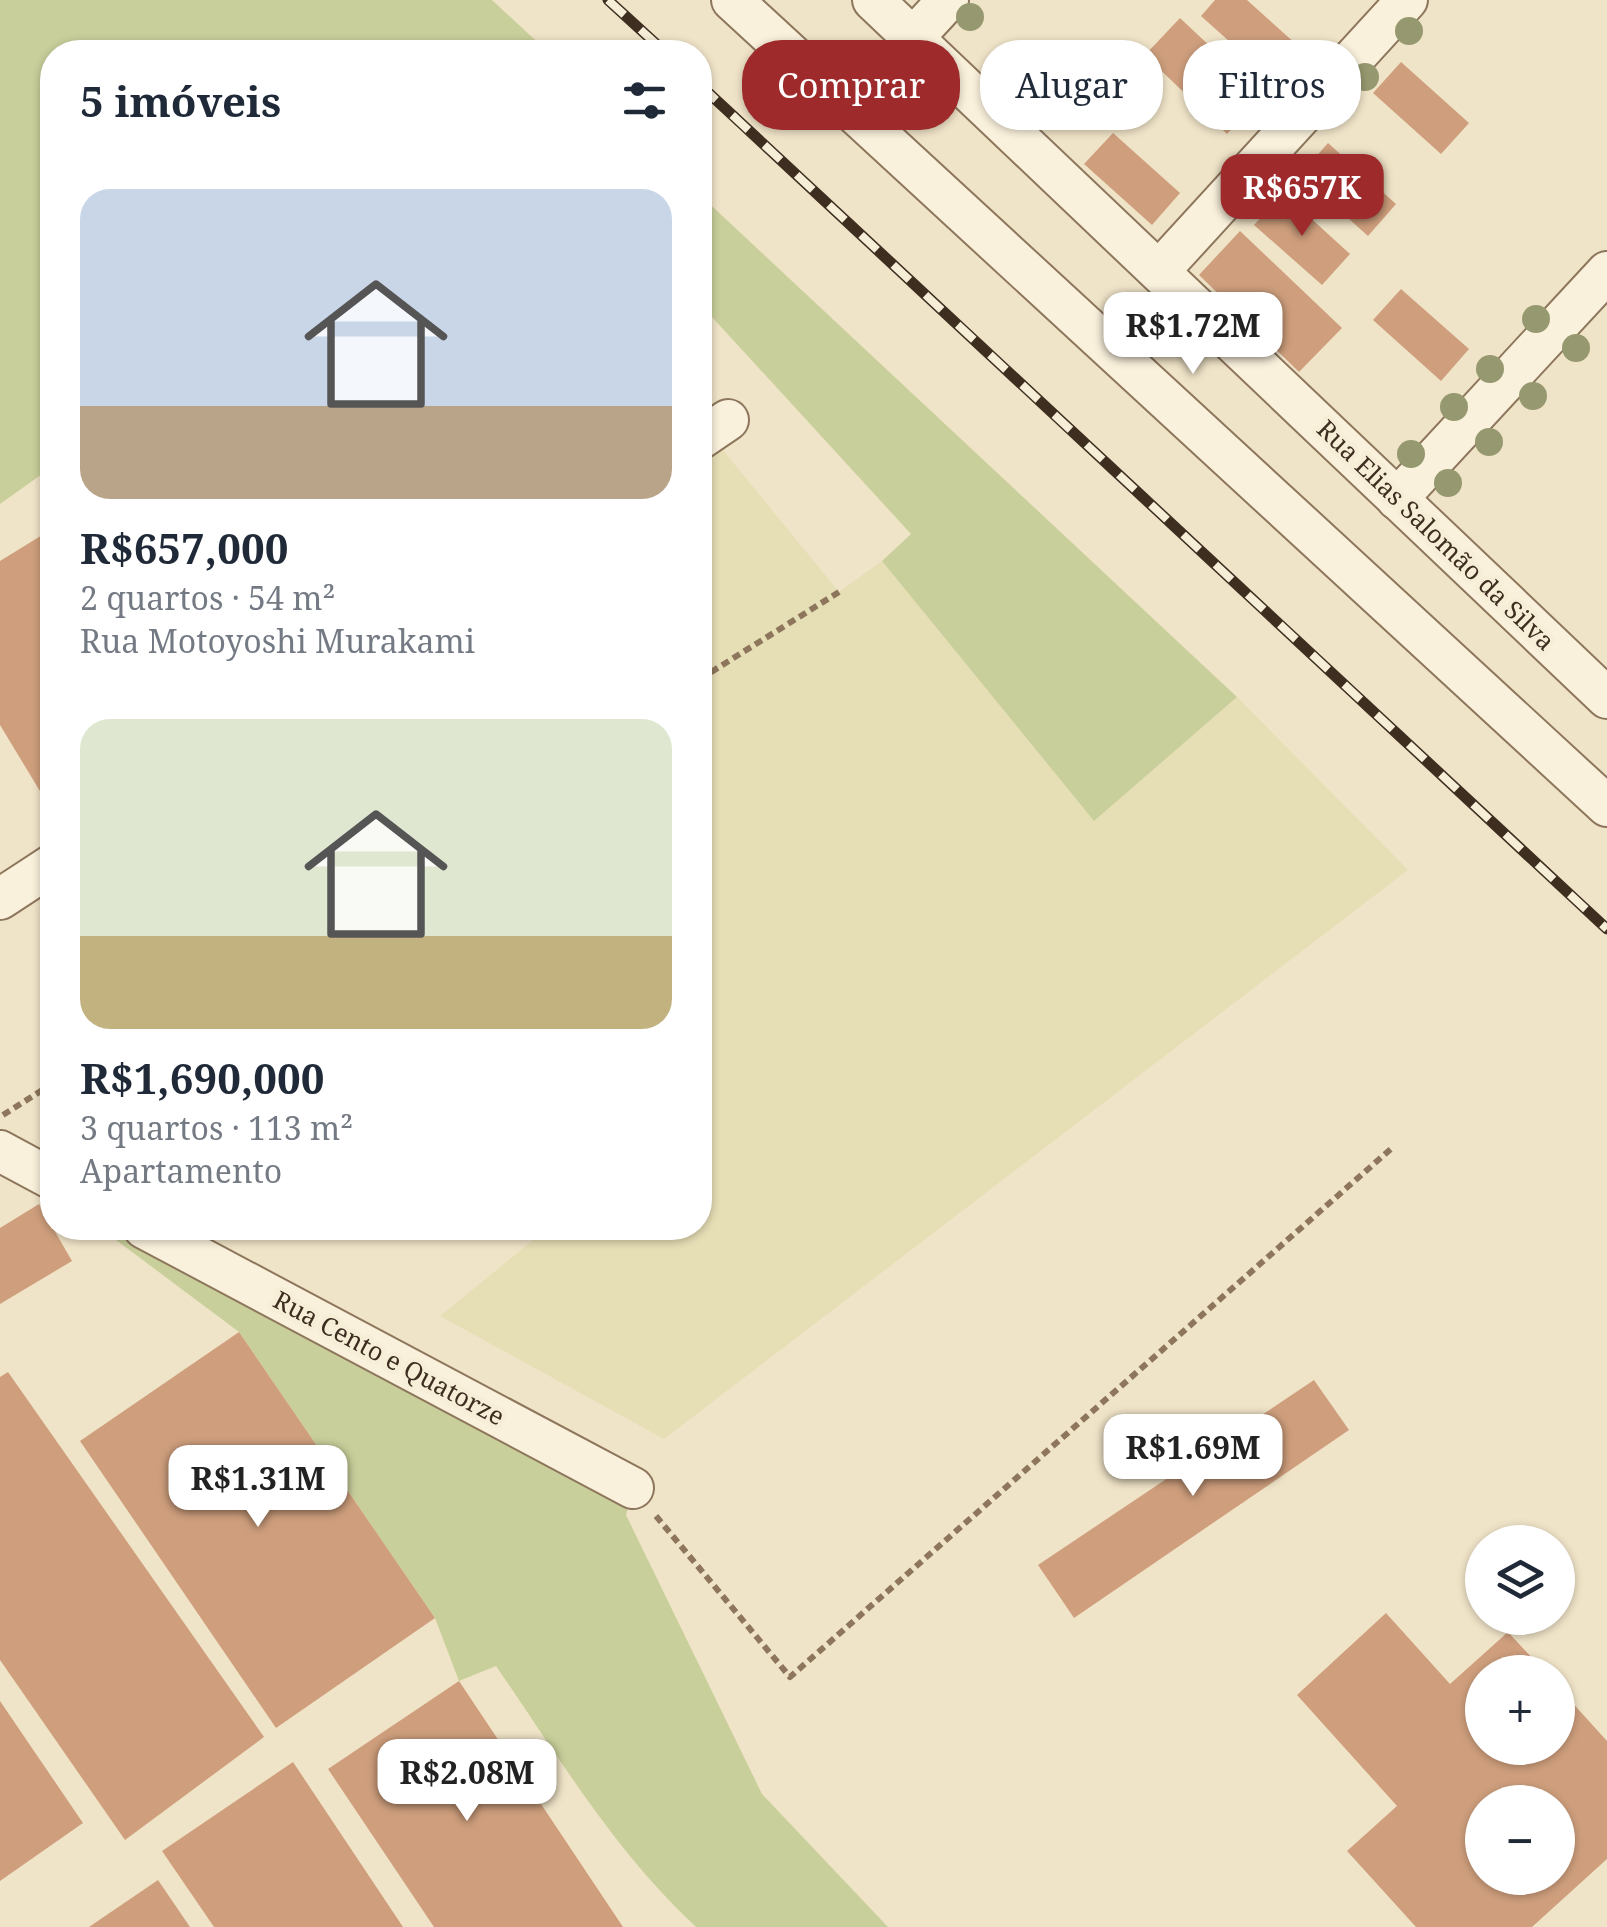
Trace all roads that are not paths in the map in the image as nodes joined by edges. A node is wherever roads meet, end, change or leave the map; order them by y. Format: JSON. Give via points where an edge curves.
{"nodes":[{"id":1,"x":732,"y":0,"type":"edge"},
{"id":2,"x":873,"y":0,"type":"edge"},
{"id":3,"x":948,"y":0,"type":"edge"},
{"id":4,"x":1407,"y":0,"type":"edge"},
{"id":5,"x":912,"y":38,"type":"junction"},
{"id":6,"x":1159,"y":271,"type":"junction"},
{"id":7,"x":1607,"y":272,"type":"edge"},
{"id":8,"x":1397,"y":499,"type":"junction"},
{"id":9,"x":1607,"y":698,"type":"edge"},
{"id":10,"x":1607,"y":806,"type":"edge"},
{"id":11,"x":40,"y":873,"type":"edge"},
{"id":12,"x":0,"y":899,"type":"edge"},
{"id":13,"x":0,"y":1151,"type":"edge"},
{"id":14,"x":40,"y":1173,"type":"edge"},
{"id":15,"x":167,"y":1240,"type":"edge"},
{"id":16,"x":633,"y":1488,"type":"road end"}],
"edges":[{"from":1,"to":10,"type":"street"},
{"from":2,"to":5,"type":"street","name":"Rua Elias Salomão da Silva"},
{"from":3,"to":5,"type":"street"},
{"from":4,"to":6,"type":"street"},
{"from":5,"to":6,"type":"street","name":"Rua Elias Salomão da Silva"},
{"from":6,"to":8,"type":"street","name":"Rua Elias Salomão da Silva"},
{"from":7,"to":8,"type":"street"},
{"from":8,"to":9,"type":"street","name":"Rua Elias Salomão da Silva"},
{"from":11,"to":12,"type":"street"},
{"from":13,"to":14,"type":"street"},
{"from":15,"to":16,"type":"street","name":"Rua Cento e Quatorze"}]}
